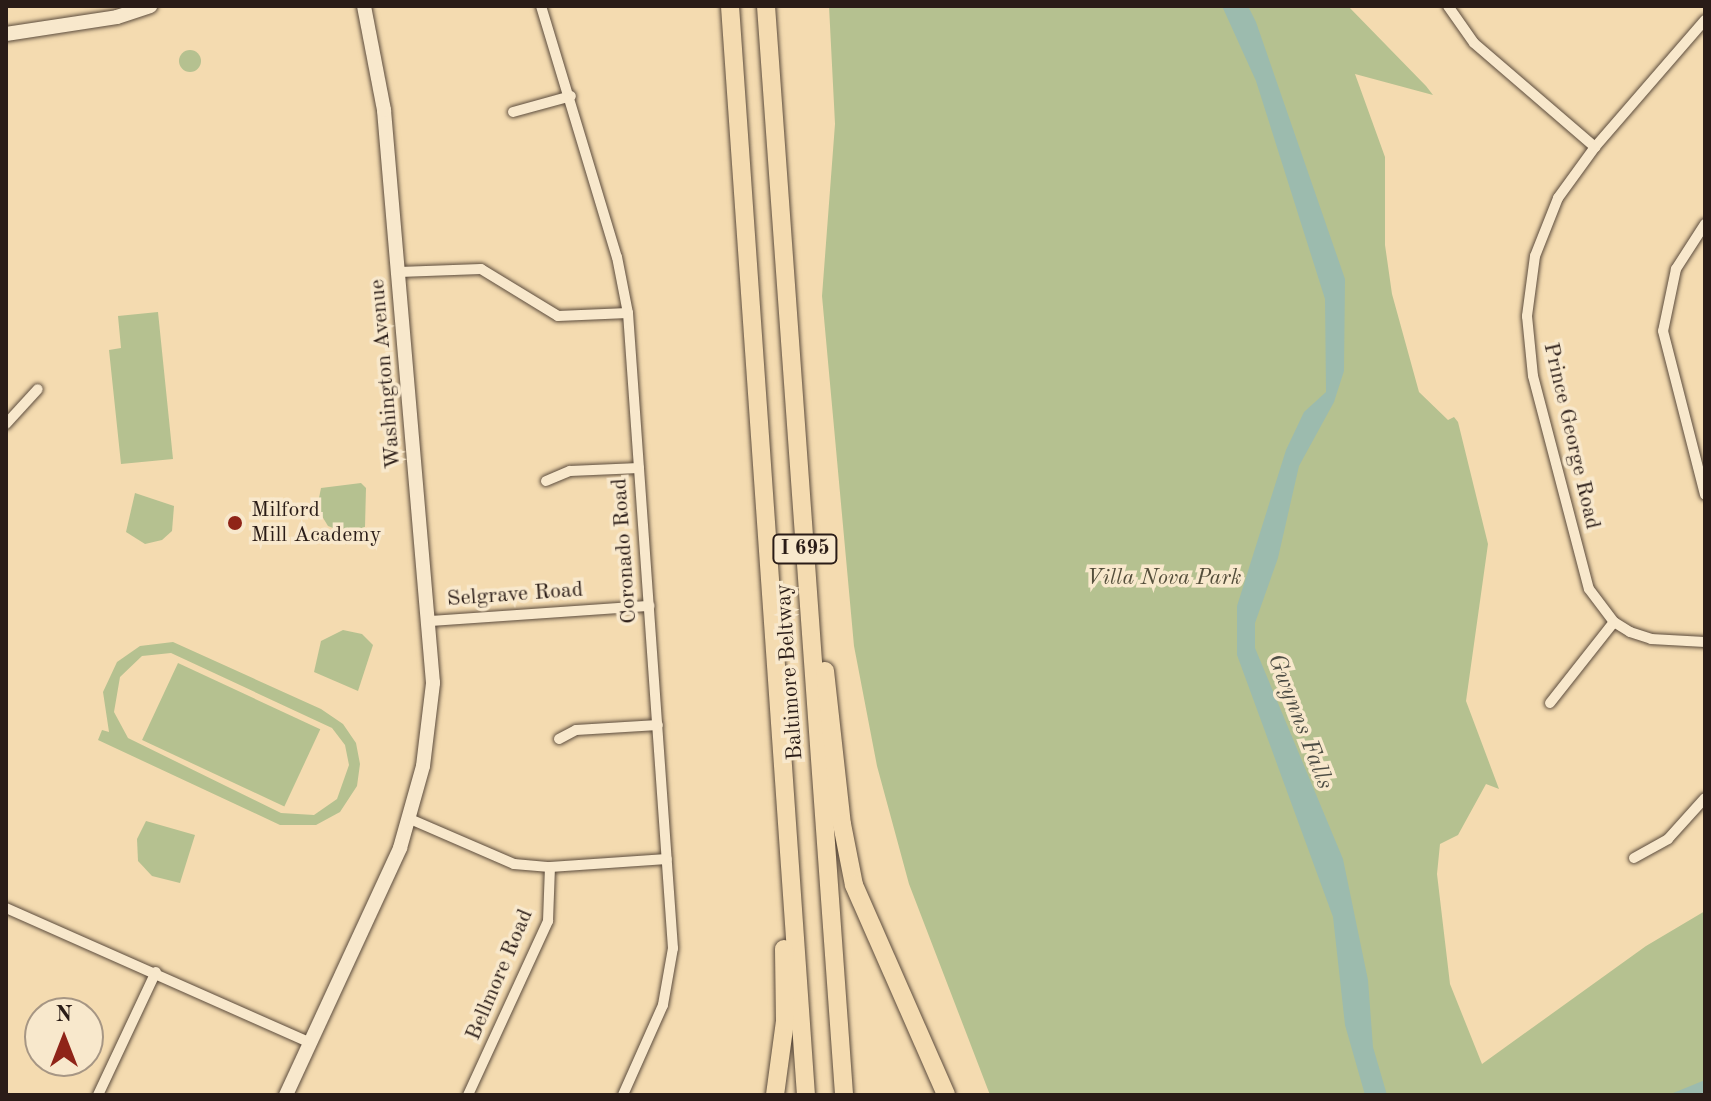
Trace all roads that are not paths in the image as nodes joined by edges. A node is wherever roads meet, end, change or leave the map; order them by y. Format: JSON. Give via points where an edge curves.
{"nodes":[{"id":1,"x":150,"y":6,"type":"edge"},
{"id":2,"x":364,"y":6,"type":"edge"},
{"id":3,"x":541,"y":6,"type":"edge"},
{"id":4,"x":730,"y":6,"type":"edge"},
{"id":5,"x":766,"y":6,"type":"edge"},
{"id":6,"x":1448,"y":6,"type":"edge"},
{"id":7,"x":1705,"y":20,"type":"edge"},
{"id":8,"x":6,"y":34,"type":"edge"},
{"id":9,"x":571,"y":96,"type":"junction"},
{"id":10,"x":513,"y":112,"type":"dead end"},
{"id":11,"x":1595,"y":147,"type":"junction"},
{"id":12,"x":1705,"y":224,"type":"edge"},
{"id":13,"x":399,"y":272,"type":"junction"},
{"id":14,"x":628,"y":313,"type":"junction"},
{"id":15,"x":38,"y":389,"type":"dead end"},
{"id":16,"x":6,"y":424,"type":"edge"},
{"id":17,"x":1700,"y":450,"type":"edge"},
{"id":18,"x":798,"y":451,"type":"junction"},
{"id":19,"x":639,"y":468,"type":"junction"},
{"id":20,"x":546,"y":481,"type":"dead end"},
{"id":21,"x":1705,"y":495,"type":"edge"},
{"id":22,"x":649,"y":606,"type":"junction"},
{"id":23,"x":432,"y":621,"type":"junction"},
{"id":24,"x":1614,"y":622,"type":"junction"},
{"id":25,"x":1705,"y":642,"type":"edge"},
{"id":26,"x":1550,"y":703,"type":"dead end"},
{"id":27,"x":658,"y":725,"type":"junction"},
{"id":28,"x":559,"y":739,"type":"dead end"},
{"id":29,"x":1705,"y":798,"type":"edge"},
{"id":30,"x":410,"y":819,"type":"junction"},
{"id":31,"x":1634,"y":858,"type":"dead end"},
{"id":32,"x":667,"y":859,"type":"junction"},
{"id":33,"x":550,"y":867,"type":"junction"},
{"id":34,"x":791,"y":890,"type":"junction"},
{"id":35,"x":6,"y":908,"type":"edge"},
{"id":36,"x":156,"y":972,"type":"junction"},
{"id":37,"x":310,"y":1043,"type":"junction"},
{"id":38,"x":98,"y":1095,"type":"edge"},
{"id":39,"x":286,"y":1095,"type":"edge"},
{"id":40,"x":468,"y":1095,"type":"edge"},
{"id":41,"x":623,"y":1095,"type":"edge"},
{"id":42,"x":775,"y":1095,"type":"edge"},
{"id":43,"x":806,"y":1095,"type":"edge"},
{"id":44,"x":844,"y":1095,"type":"edge"},
{"id":45,"x":946,"y":1095,"type":"edge"}],
"edges":[{"from":1,"to":8,"type":"main road","via":[[117,17]]},
{"from":2,"to":13,"type":"main road","name":"Washington Avenue","via":[[378,57]]},
{"from":3,"to":9,"type":"street","name":"Coronado Road"},
{"from":4,"to":34,"type":"highway","name":"Baltimore Beltway","number":"I 695"},
{"from":5,"to":18,"type":"highway","name":"Baltimore Beltway","number":"I 695"},
{"from":6,"to":11,"type":"street","via":[[1474,43]]},
{"from":7,"to":11,"type":"street","name":"Prince George Road"},
{"from":9,"to":10,"type":"street"},
{"from":9,"to":14,"type":"street","name":"Coronado Road"},
{"from":11,"to":24,"type":"street","name":"Prince George Road","via":[[1558,198],[1535,256],[1528,346],[1583,572]]},
{"from":12,"to":17,"type":"street","via":[[1676,269],[1664,321]]},
{"from":13,"to":14,"type":"street","via":[[481,269],[558,316]]},
{"from":13,"to":23,"type":"main road","name":"Washington Avenue"},
{"from":14,"to":19,"type":"street","name":"Coronado Road"},
{"from":15,"to":16,"type":"street"},
{"from":17,"to":21,"type":"street"},
{"from":18,"to":44,"type":"highway","name":"Baltimore Beltway","number":"I 695"},
{"from":18,"to":45,"type":"highway","via":[[847,856],[867,919]]},
{"from":19,"to":20,"type":"street","via":[[570,471]]},
{"from":19,"to":22,"type":"street","name":"Coronado Road"},
{"from":22,"to":23,"type":"street","name":"Selgrave Road"},
{"from":22,"to":27,"type":"street","name":"Coronado Road"},
{"from":23,"to":30,"type":"main road","name":"Washington Avenue","via":[[431,713]]},
{"from":24,"to":25,"type":"street","via":[[1651,639]]},
{"from":24,"to":26,"type":"street"},
{"from":27,"to":28,"type":"street","via":[[576,730]]},
{"from":27,"to":32,"type":"street","name":"Coronado Road"},
{"from":29,"to":31,"type":"street","via":[[1668,839]]},
{"from":30,"to":33,"type":"street","via":[[497,858]]},
{"from":30,"to":37,"type":"main road","name":"Washington Avenue"},
{"from":32,"to":33,"type":"street"},
{"from":32,"to":41,"type":"street","name":"Coronado Road","via":[[672,965],[663,1005]]},
{"from":33,"to":40,"type":"street","name":"Bellmore Road","via":[[548,921]]},
{"from":34,"to":42,"type":"highway","via":[[783,954],[785,1021]]},
{"from":34,"to":43,"type":"highway","name":"Baltimore Beltway","number":"I 695"},
{"from":35,"to":36,"type":"street","via":[[114,959]]},
{"from":36,"to":37,"type":"street"},
{"from":36,"to":38,"type":"street"},
{"from":37,"to":39,"type":"main road","name":"Washington Avenue"}]}
